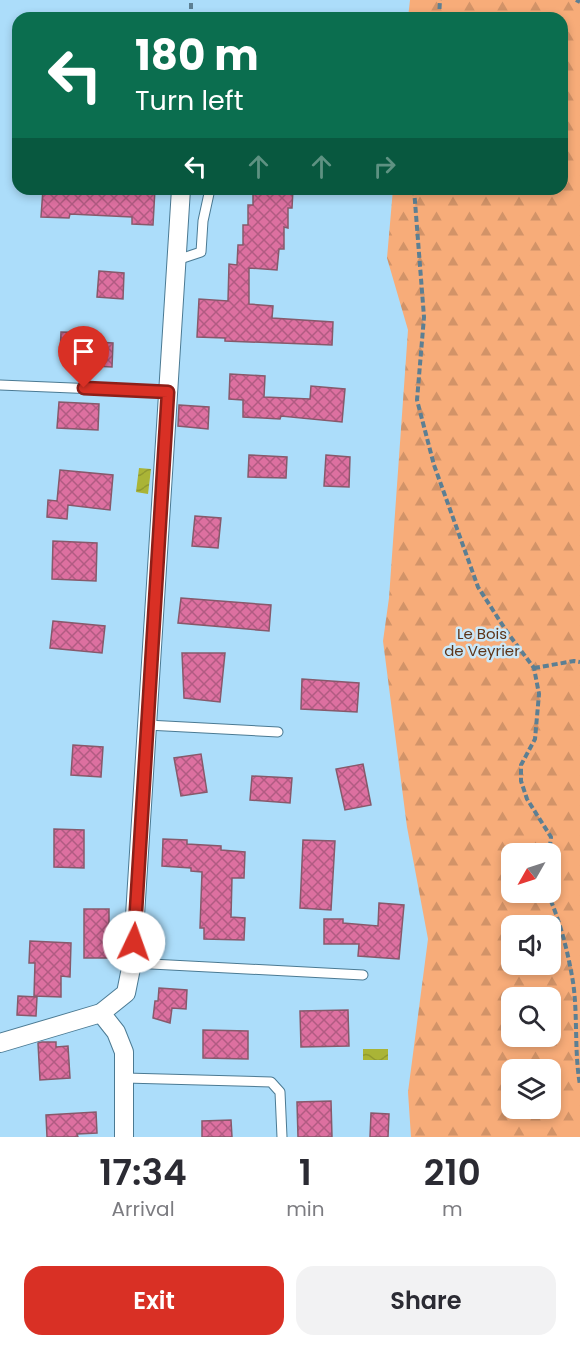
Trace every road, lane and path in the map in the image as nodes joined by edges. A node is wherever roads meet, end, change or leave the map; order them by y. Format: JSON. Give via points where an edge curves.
{"nodes":[{"id":1,"x":181,"y":195,"type":"edge"},
{"id":2,"x":209,"y":195,"type":"edge"},
{"id":3,"x":414,"y":195,"type":"edge"},
{"id":4,"x":177,"y":260,"type":"junction"},
{"id":5,"x":0,"y":385,"type":"edge"},
{"id":6,"x":168,"y":392,"type":"junction"},
{"id":7,"x":580,"y":662,"type":"edge"},
{"id":8,"x":534,"y":668,"type":"junction"},
{"id":9,"x":147,"y":725,"type":"junction"},
{"id":10,"x":278,"y":732,"type":"dead end"},
{"id":11,"x":550,"y":843,"type":"edge"},
{"id":12,"x":552,"y":903,"type":"edge"},
{"id":13,"x":132,"y":963,"type":"junction"},
{"id":14,"x":363,"y":975,"type":"dead end"},
{"id":15,"x":101,"y":1013,"type":"junction"},
{"id":16,"x":0,"y":1043,"type":"edge"},
{"id":17,"x":125,"y":1078,"type":"junction"},
{"id":18,"x":580,"y":1085,"type":"edge"},
{"id":19,"x":124,"y":1137,"type":"edge"},
{"id":20,"x":282,"y":1137,"type":"edge"}],
"edges":[{"from":1,"to":4,"type":"street"},
{"from":2,"to":4,"type":"lane","via":[[201,252]]},
{"from":3,"to":8,"type":"path","via":[[424,317],[417,400],[434,465],[478,587]]},
{"from":4,"to":6,"type":"street"},
{"from":5,"to":6,"type":"lane"},
{"from":6,"to":9,"type":"street"},
{"from":7,"to":8,"type":"path"},
{"from":8,"to":11,"type":"path","via":[[539,694],[535,740],[521,765],[520,781],[551,837]]},
{"from":9,"to":10,"type":"lane"},
{"from":9,"to":13,"type":"street"},
{"from":12,"to":18,"type":"path","via":[[573,983]]},
{"from":13,"to":14,"type":"lane"},
{"from":13,"to":15,"type":"street","via":[[126,993]]},
{"from":15,"to":16,"type":"street"},
{"from":15,"to":17,"type":"street","via":[[116,1032],[124,1052]]},
{"from":17,"to":19,"type":"street"},
{"from":17,"to":20,"type":"lane","via":[[271,1082],[280,1092]]}]}
